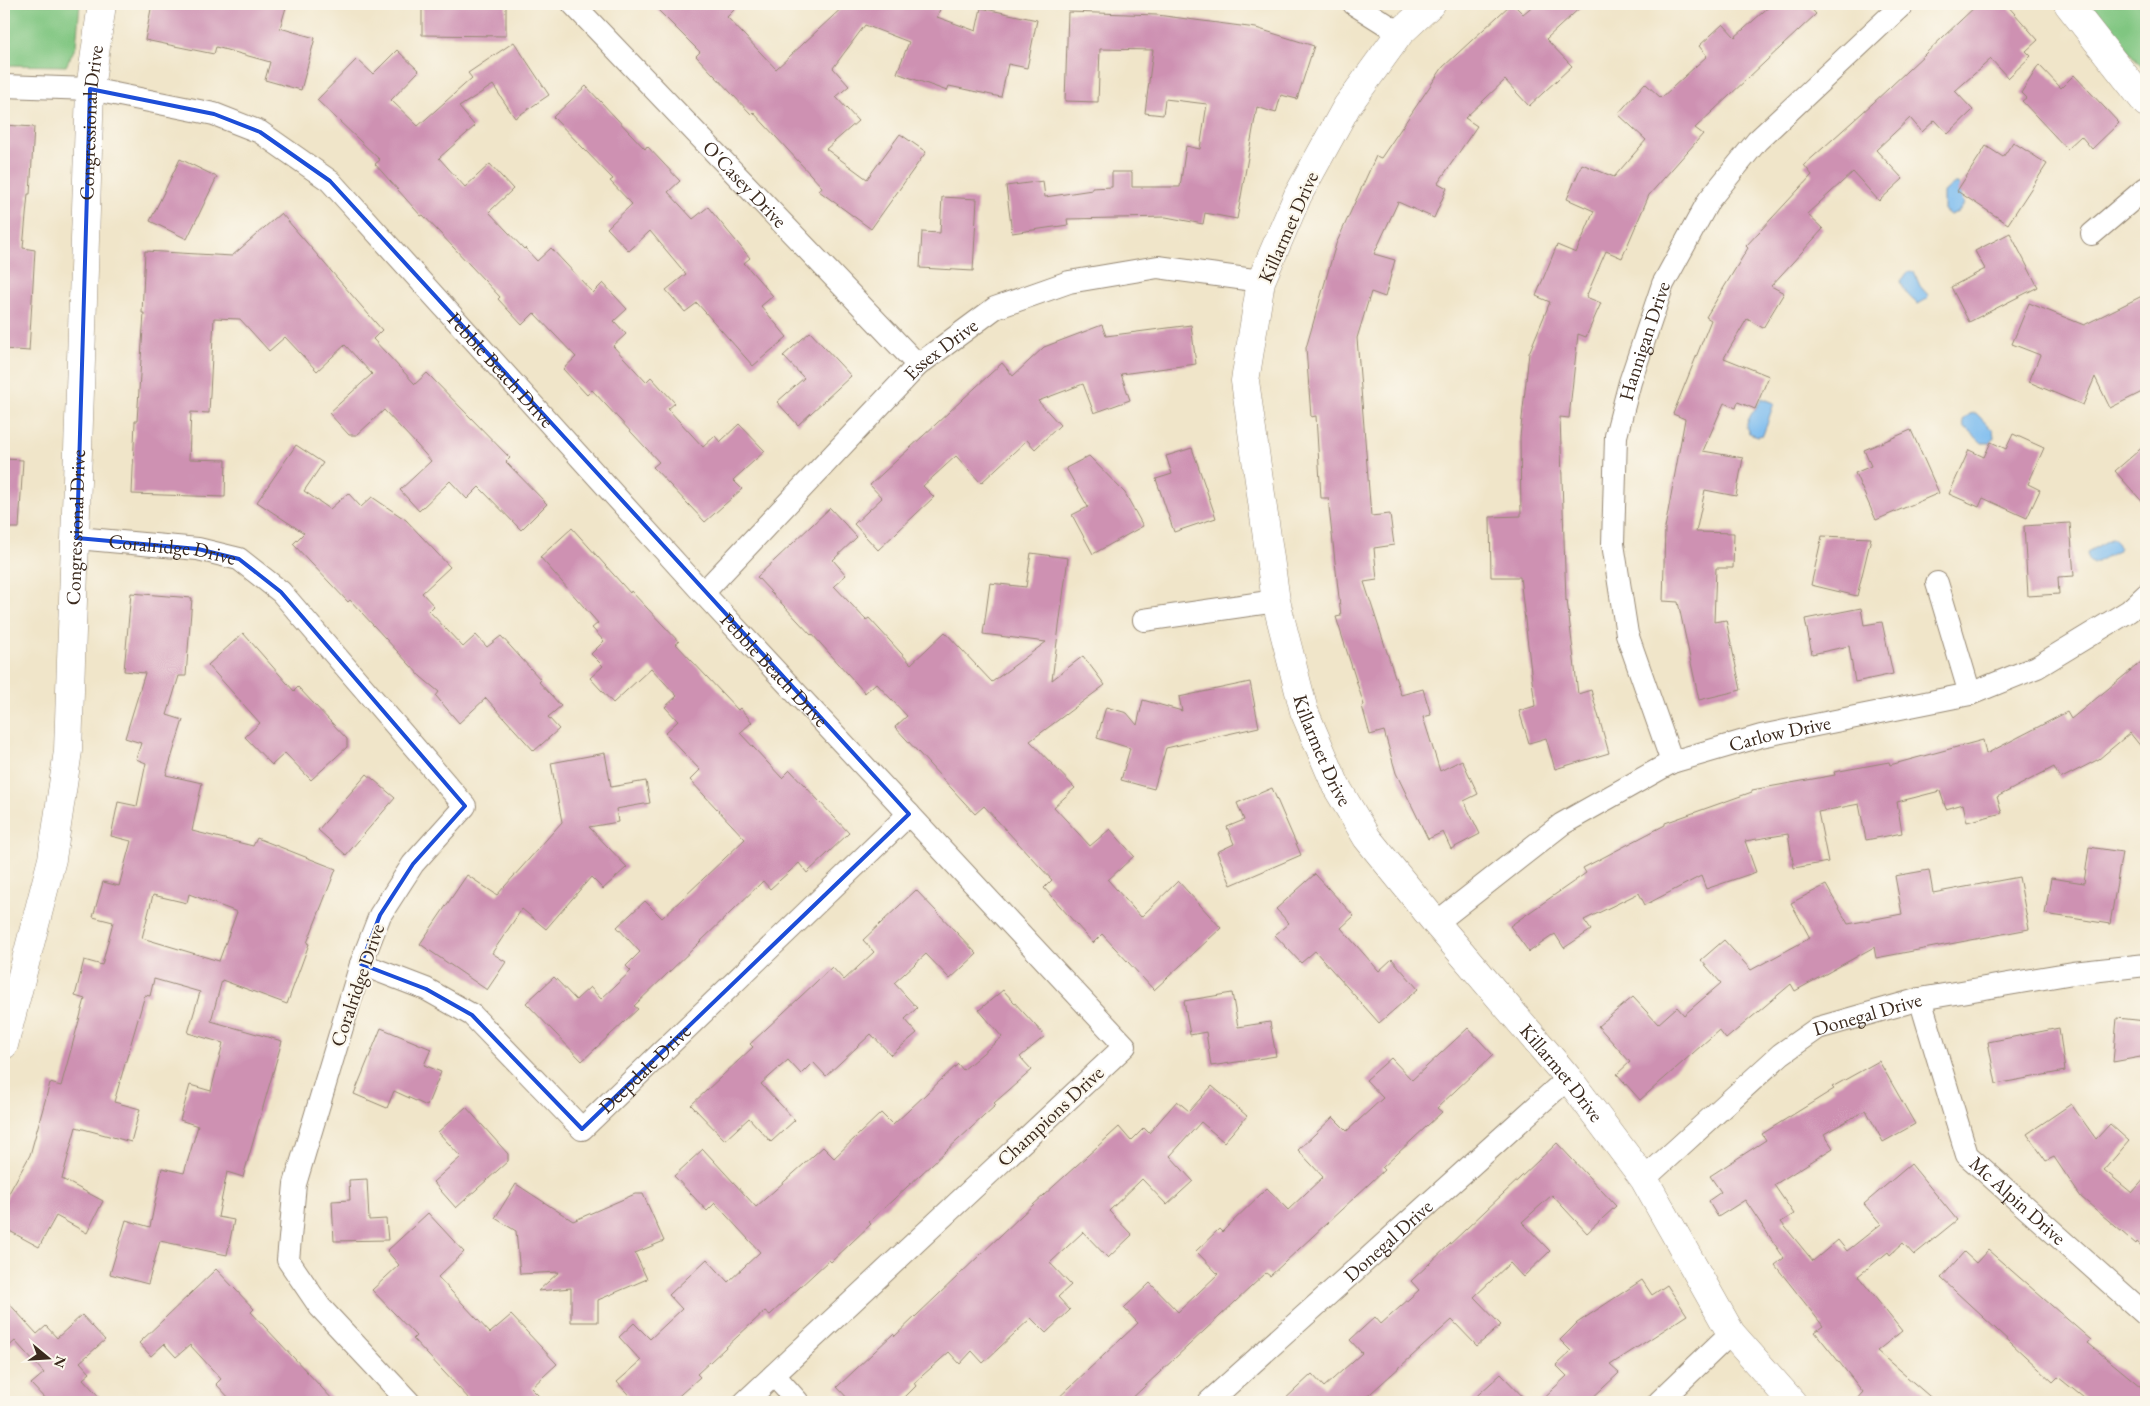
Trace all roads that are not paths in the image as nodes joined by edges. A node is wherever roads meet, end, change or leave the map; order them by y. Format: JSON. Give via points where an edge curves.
{"nodes":[{"id":1,"x":102,"y":4,"type":"edge"},
{"id":2,"x":573,"y":4,"type":"edge"},
{"id":3,"x":1354,"y":4,"type":"edge"},
{"id":4,"x":1431,"y":4,"type":"edge"},
{"id":5,"x":1903,"y":4,"type":"edge"},
{"id":6,"x":2068,"y":4,"type":"edge"},
{"id":7,"x":1400,"y":33,"type":"junction"},
{"id":8,"x":4,"y":86,"type":"edge"},
{"id":9,"x":90,"y":90,"type":"junction"},
{"id":10,"x":2146,"y":102,"type":"edge"},
{"id":11,"x":2146,"y":188,"type":"edge"},
{"id":12,"x":2092,"y":234,"type":"dead end"},
{"id":13,"x":1262,"y":282,"type":"junction"},
{"id":14,"x":918,"y":365,"type":"junction"},
{"id":15,"x":77,"y":538,"type":"junction"},
{"id":16,"x":1938,"y":583,"type":"dead end"},
{"id":17,"x":703,"y":593,"type":"junction"},
{"id":18,"x":2146,"y":595,"type":"edge"},
{"id":19,"x":1276,"y":600,"type":"junction"},
{"id":20,"x":1144,"y":620,"type":"dead end"},
{"id":21,"x":1970,"y":694,"type":"junction"},
{"id":22,"x":1672,"y":762,"type":"junction"},
{"id":23,"x":909,"y":814,"type":"junction"},
{"id":24,"x":1436,"y":923,"type":"junction"},
{"id":25,"x":361,"y":964,"type":"junction"},
{"id":26,"x":2146,"y":965,"type":"edge"},
{"id":27,"x":1920,"y":999,"type":"junction"},
{"id":28,"x":4,"y":1045,"type":"edge"},
{"id":29,"x":1568,"y":1078,"type":"junction"},
{"id":30,"x":1644,"y":1179,"type":"junction"},
{"id":31,"x":2146,"y":1315,"type":"edge"},
{"id":32,"x":1731,"y":1333,"type":"junction"},
{"id":33,"x":774,"y":1375,"type":"junction"},
{"id":34,"x":408,"y":1402,"type":"edge"},
{"id":35,"x":745,"y":1402,"type":"edge"},
{"id":36,"x":798,"y":1402,"type":"edge"},
{"id":37,"x":1209,"y":1402,"type":"edge"},
{"id":38,"x":1658,"y":1402,"type":"edge"},
{"id":39,"x":1792,"y":1402,"type":"edge"}],
"edges":[{"from":1,"to":9,"type":"street","name":"Congressional Drive"},
{"from":2,"to":14,"type":"street","name":"O'Casey Drive"},
{"from":3,"to":7,"type":"street"},
{"from":4,"to":7,"type":"street","name":"Killarmet Drive"},
{"from":5,"to":22,"type":"street","name":"Hannigan Drive","via":[[1757,141],[1708,200],[1663,284],[1630,382],[1616,436],[1614,544],[1627,634]]},
{"from":6,"to":10,"type":"street"},
{"from":7,"to":13,"type":"street","name":"Killarmet Drive","via":[[1347,106],[1298,196]]},
{"from":8,"to":9,"type":"street","name":"Pebble Beach Drive"},
{"from":9,"to":15,"type":"street","name":"Congressional Drive"},
{"from":9,"to":17,"type":"street","name":"Pebble Beach Drive","via":[[214,114],[260,132],[330,181]]},
{"from":11,"to":12,"type":"street"},
{"from":13,"to":14,"type":"street","name":"Essex Drive","via":[[1158,266],[1069,282],[995,308]]},
{"from":13,"to":19,"type":"street","name":"Killarmet Drive","via":[[1245,381]]},
{"from":14,"to":17,"type":"street","name":"Essex Drive"},
{"from":15,"to":25,"type":"street","name":"Coralridge Drive","via":[[198,548],[239,559],[281,592],[465,806],[412,864],[380,915]]},
{"from":15,"to":28,"type":"street","name":"Congressional Drive","via":[[68,751],[52,860]]},
{"from":16,"to":21,"type":"street"},
{"from":17,"to":23,"type":"street","name":"Pebble Beach Drive"},
{"from":18,"to":21,"type":"street","name":"Carlow Drive","via":[[2129,611],[2037,667]]},
{"from":19,"to":20,"type":"street"},
{"from":19,"to":24,"type":"street","name":"Killarmet Drive","via":[[1304,711],[1336,786],[1367,838]]},
{"from":21,"to":22,"type":"street","name":"Carlow Drive","via":[[1761,736]]},
{"from":22,"to":24,"type":"street","name":"Carlow Drive","via":[[1562,824]]},
{"from":23,"to":25,"type":"street","name":"Deepdale Drive","via":[[582,1129],[472,1015],[426,989]]},
{"from":23,"to":33,"type":"street","name":"Champions Drive","via":[[1124,1046]]},
{"from":24,"to":29,"type":"street","name":"Killarmet Drive"},
{"from":25,"to":34,"type":"street","name":"Coralridge Drive","via":[[295,1184],[288,1260],[320,1307]]},
{"from":26,"to":27,"type":"street","name":"Donegal Drive","via":[[2073,973]]},
{"from":27,"to":30,"type":"street","name":"Donegal Drive","via":[[1818,1028],[1781,1054]]},
{"from":27,"to":31,"type":"street","name":"Mc Alpin Drive","via":[[1967,1155]]},
{"from":29,"to":30,"type":"street","name":"Killarmet Drive"},
{"from":29,"to":37,"type":"street","name":"Donegal Drive"},
{"from":30,"to":32,"type":"street","name":"Killarmet Drive"},
{"from":32,"to":38,"type":"street"},
{"from":32,"to":39,"type":"street","name":"Killarmet Drive"},
{"from":33,"to":35,"type":"street","name":"Champions Drive"},
{"from":33,"to":36,"type":"street"}]}
